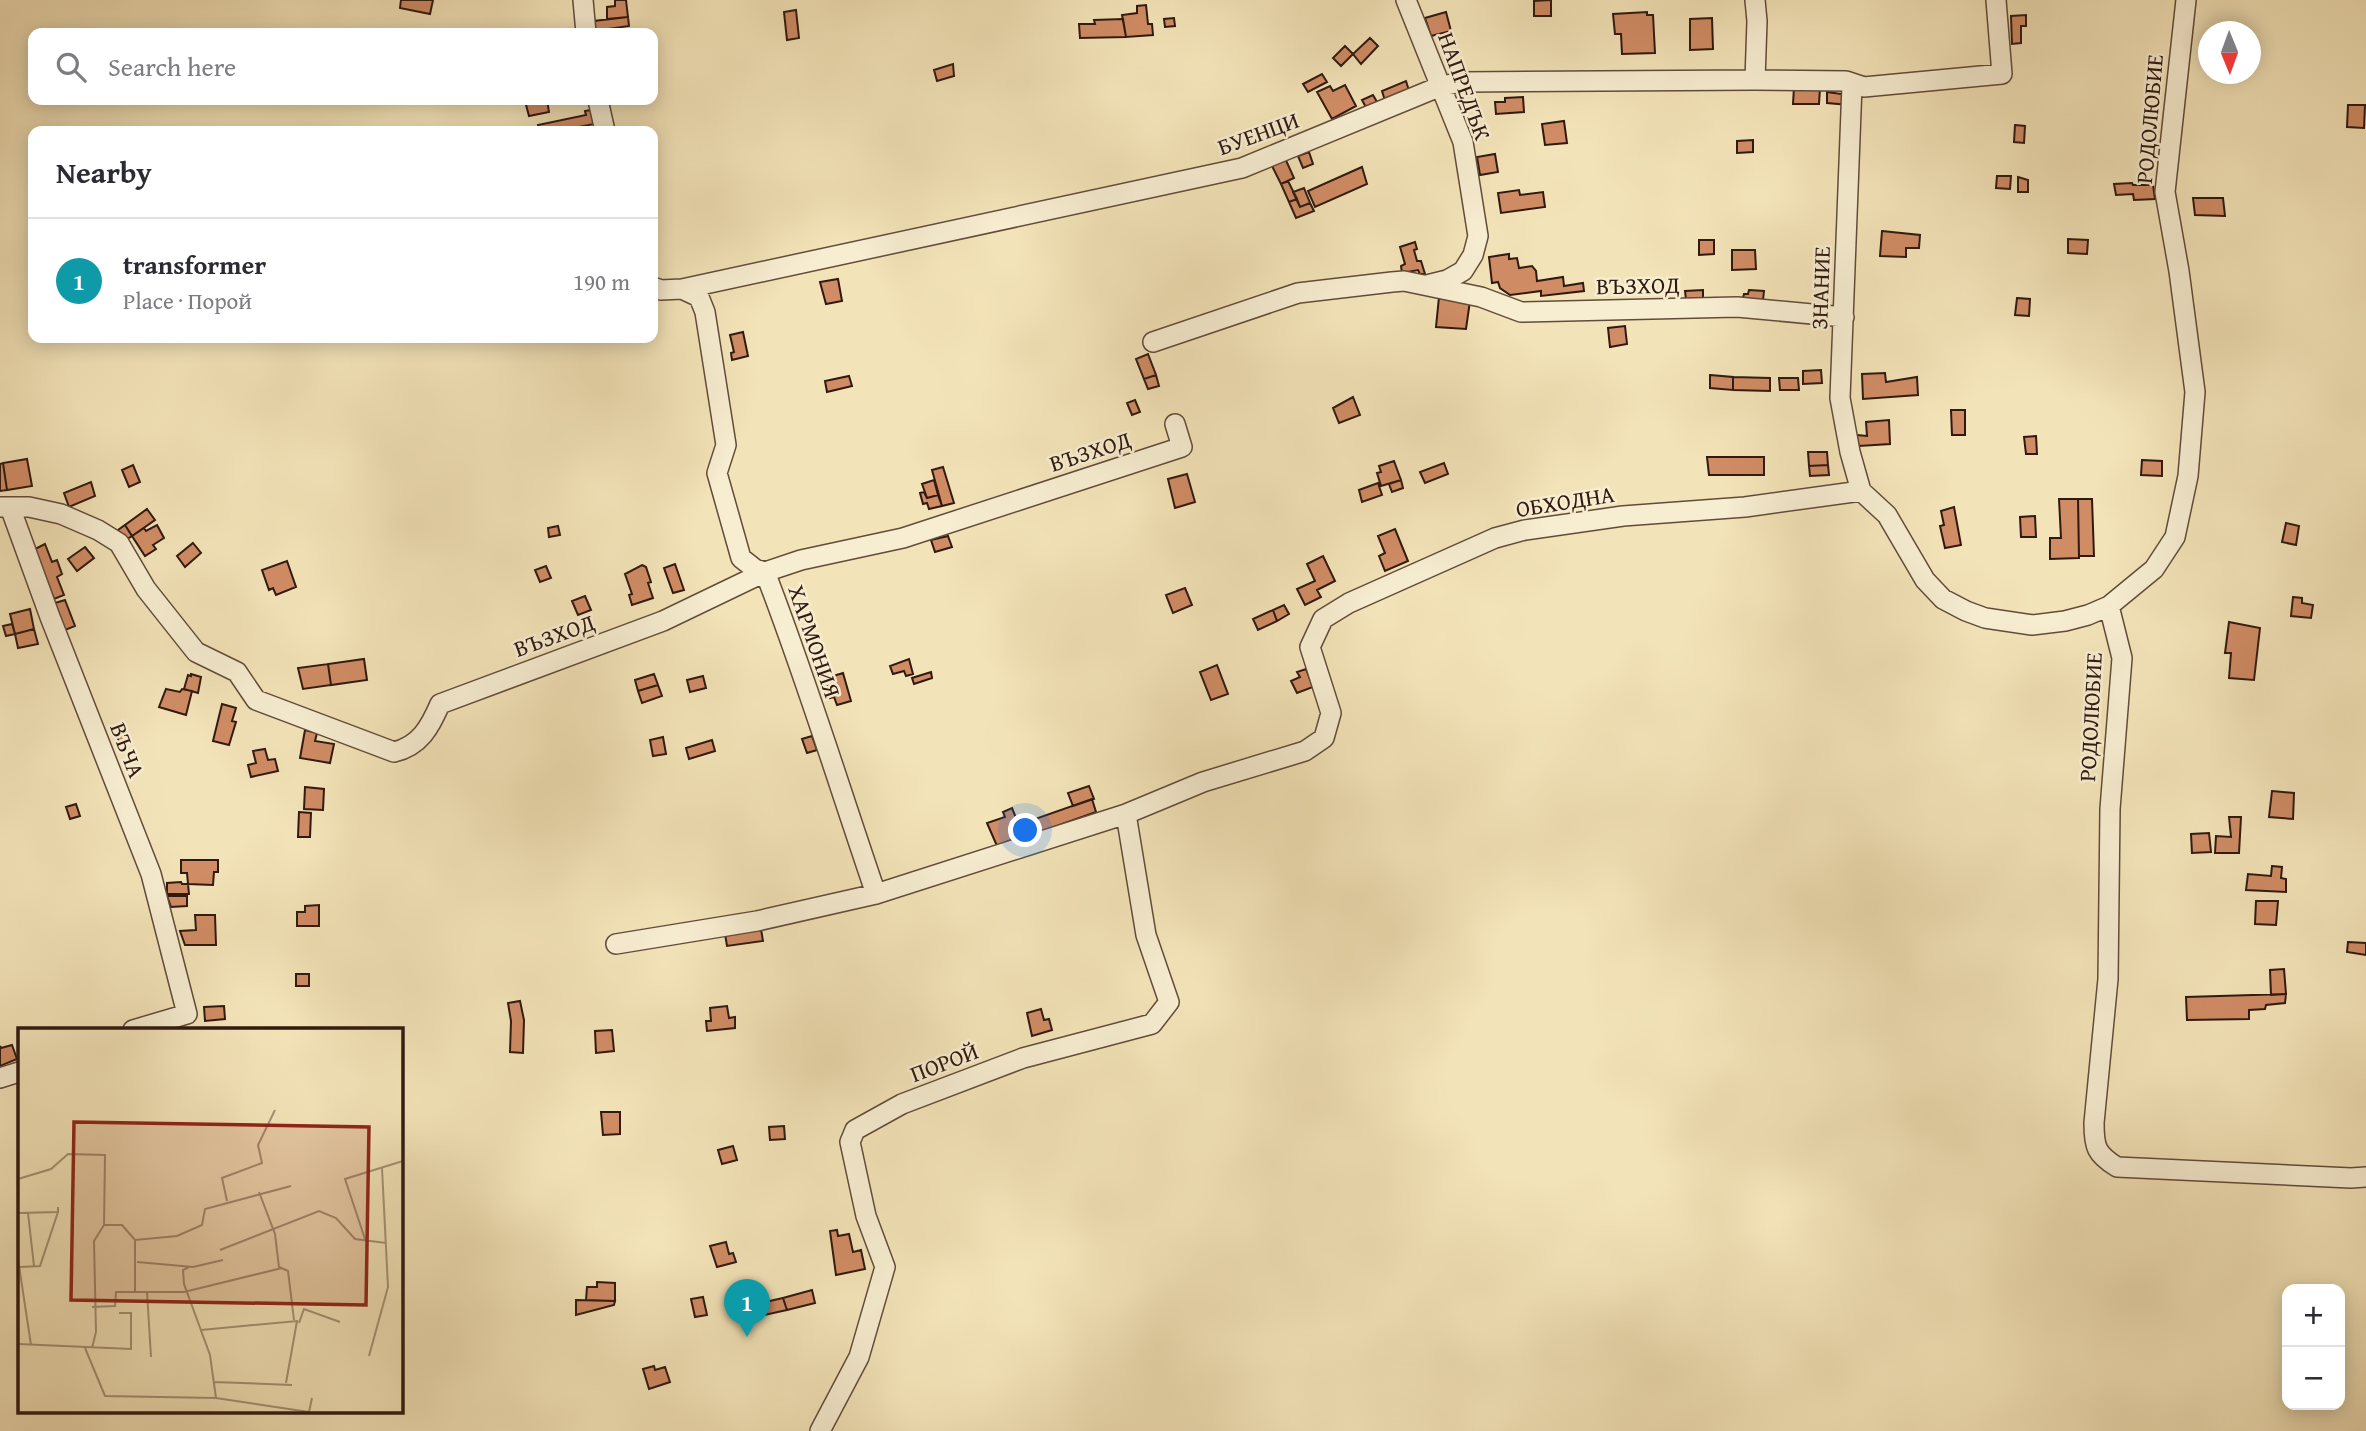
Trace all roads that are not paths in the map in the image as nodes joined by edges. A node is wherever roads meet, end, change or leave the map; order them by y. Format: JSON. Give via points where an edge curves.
{"nodes":[{"id":1,"x":583,"y":0,"type":"edge"},
{"id":2,"x":1406,"y":0,"type":"edge"},
{"id":3,"x":1755,"y":0,"type":"edge"},
{"id":4,"x":1996,"y":0,"type":"edge"},
{"id":5,"x":2186,"y":0,"type":"edge"},
{"id":6,"x":586,"y":28,"type":"edge"},
{"id":7,"x":1755,"y":80,"type":"junction"},
{"id":8,"x":1852,"y":85,"type":"junction"},
{"id":9,"x":1441,"y":86,"type":"junction"},
{"id":10,"x":599,"y":105,"type":"edge"},
{"id":11,"x":604,"y":126,"type":"edge"},
{"id":12,"x":1424,"y":286,"type":"junction"},
{"id":13,"x":658,"y":289,"type":"edge"},
{"id":14,"x":682,"y":289,"type":"junction"},
{"id":15,"x":1844,"y":317,"type":"junction"},
{"id":16,"x":1153,"y":342,"type":"dead end"},
{"id":17,"x":1175,"y":424,"type":"dead end"},
{"id":18,"x":1861,"y":491,"type":"junction"},
{"id":19,"x":5,"y":507,"type":"edge"},
{"id":20,"x":765,"y":572,"type":"junction"},
{"id":21,"x":2109,"y":606,"type":"junction"},
{"id":22,"x":1126,"y":814,"type":"junction"},
{"id":23,"x":876,"y":894,"type":"junction"},
{"id":24,"x":615,"y":944,"type":"dead end"},
{"id":25,"x":140,"y":1028,"type":"edge"},
{"id":26,"x":18,"y":1072,"type":"edge"},
{"id":27,"x":0,"y":1078,"type":"edge"},
{"id":28,"x":2366,"y":1177,"type":"edge"},
{"id":29,"x":820,"y":1431,"type":"edge"}],
"edges":[{"from":1,"to":6,"type":"street"},
{"from":2,"to":9,"type":"street","name":"НАПРЕДЪК"},
{"from":3,"to":7,"type":"street"},
{"from":4,"to":8,"type":"street","name":"БУЕНЦИ","via":[[2002,74]]},
{"from":5,"to":21,"type":"street","name":"РОДОЛЮБИЕ","via":[[2165,192],[2195,392],[2188,476],[2175,537],[2154,569]]},
{"from":7,"to":8,"type":"street","name":"БУЕНЦИ","via":[[1846,81]]},
{"from":7,"to":9,"type":"street","name":"БУЕНЦИ","via":[[1463,82]]},
{"from":8,"to":15,"type":"street","name":"ЗНАНИЕ"},
{"from":9,"to":12,"type":"street","name":"НАПРЕДЪК","via":[[1463,142],[1478,236],[1462,271]]},
{"from":9,"to":14,"type":"street","name":"БУЕНЦИ","via":[[1242,168]]},
{"from":10,"to":11,"type":"street"},
{"from":12,"to":15,"type":"street","name":"ВЪЗХОД","via":[[1481,297],[1521,312],[1737,307]]},
{"from":12,"to":16,"type":"street","name":"ВЪЗХОД","via":[[1375,282],[1298,293]]},
{"from":13,"to":14,"type":"street"},
{"from":14,"to":20,"type":"street","name":"ХАРМОНИЯ","via":[[699,297],[705,312],[726,445],[718,474],[741,558]]},
{"from":15,"to":18,"type":"street","name":"ЗНАНИЕ","via":[[1840,398]]},
{"from":17,"to":20,"type":"street","name":"ВЪЗХОД","via":[[1182,447],[903,538]]},
{"from":18,"to":21,"type":"street","via":[[1888,515],[1926,580],[1943,598],[1966,611],[2032,625],[2065,621]]},
{"from":18,"to":22,"type":"street","name":"ОБХОДНА","via":[[1745,507],[1623,516],[1525,530],[1483,543],[1323,619],[1310,647],[1331,713],[1324,738],[1305,751],[1203,782]]},
{"from":19,"to":20,"type":"street","name":"ВЪЗХОД","via":[[61,514],[119,543],[146,589],[196,652],[237,672],[256,700],[394,752],[416,744],[440,704],[663,621]]},
{"from":19,"to":25,"type":"street","name":"ВЪЧА","via":[[151,874],[187,1014]]},
{"from":20,"to":23,"type":"street","name":"ХАРМОНИЯ"},
{"from":21,"to":28,"type":"street","name":"РОДОЛЮБИЕ","via":[[2122,659],[2110,809],[2108,979],[2094,1123],[2094,1141],[2101,1157],[2116,1167]]},
{"from":22,"to":23,"type":"street","name":"ОБХОДНА"},
{"from":22,"to":29,"type":"street","name":"ПОРОЙ","via":[[1146,935],[1169,1002],[1152,1024],[1023,1058],[902,1104],[855,1130],[850,1142],[863,1204],[885,1267],[859,1357]]},
{"from":23,"to":24,"type":"street","name":"ОБХОДНА","via":[[758,921]]},
{"from":26,"to":27,"type":"street"}]}
